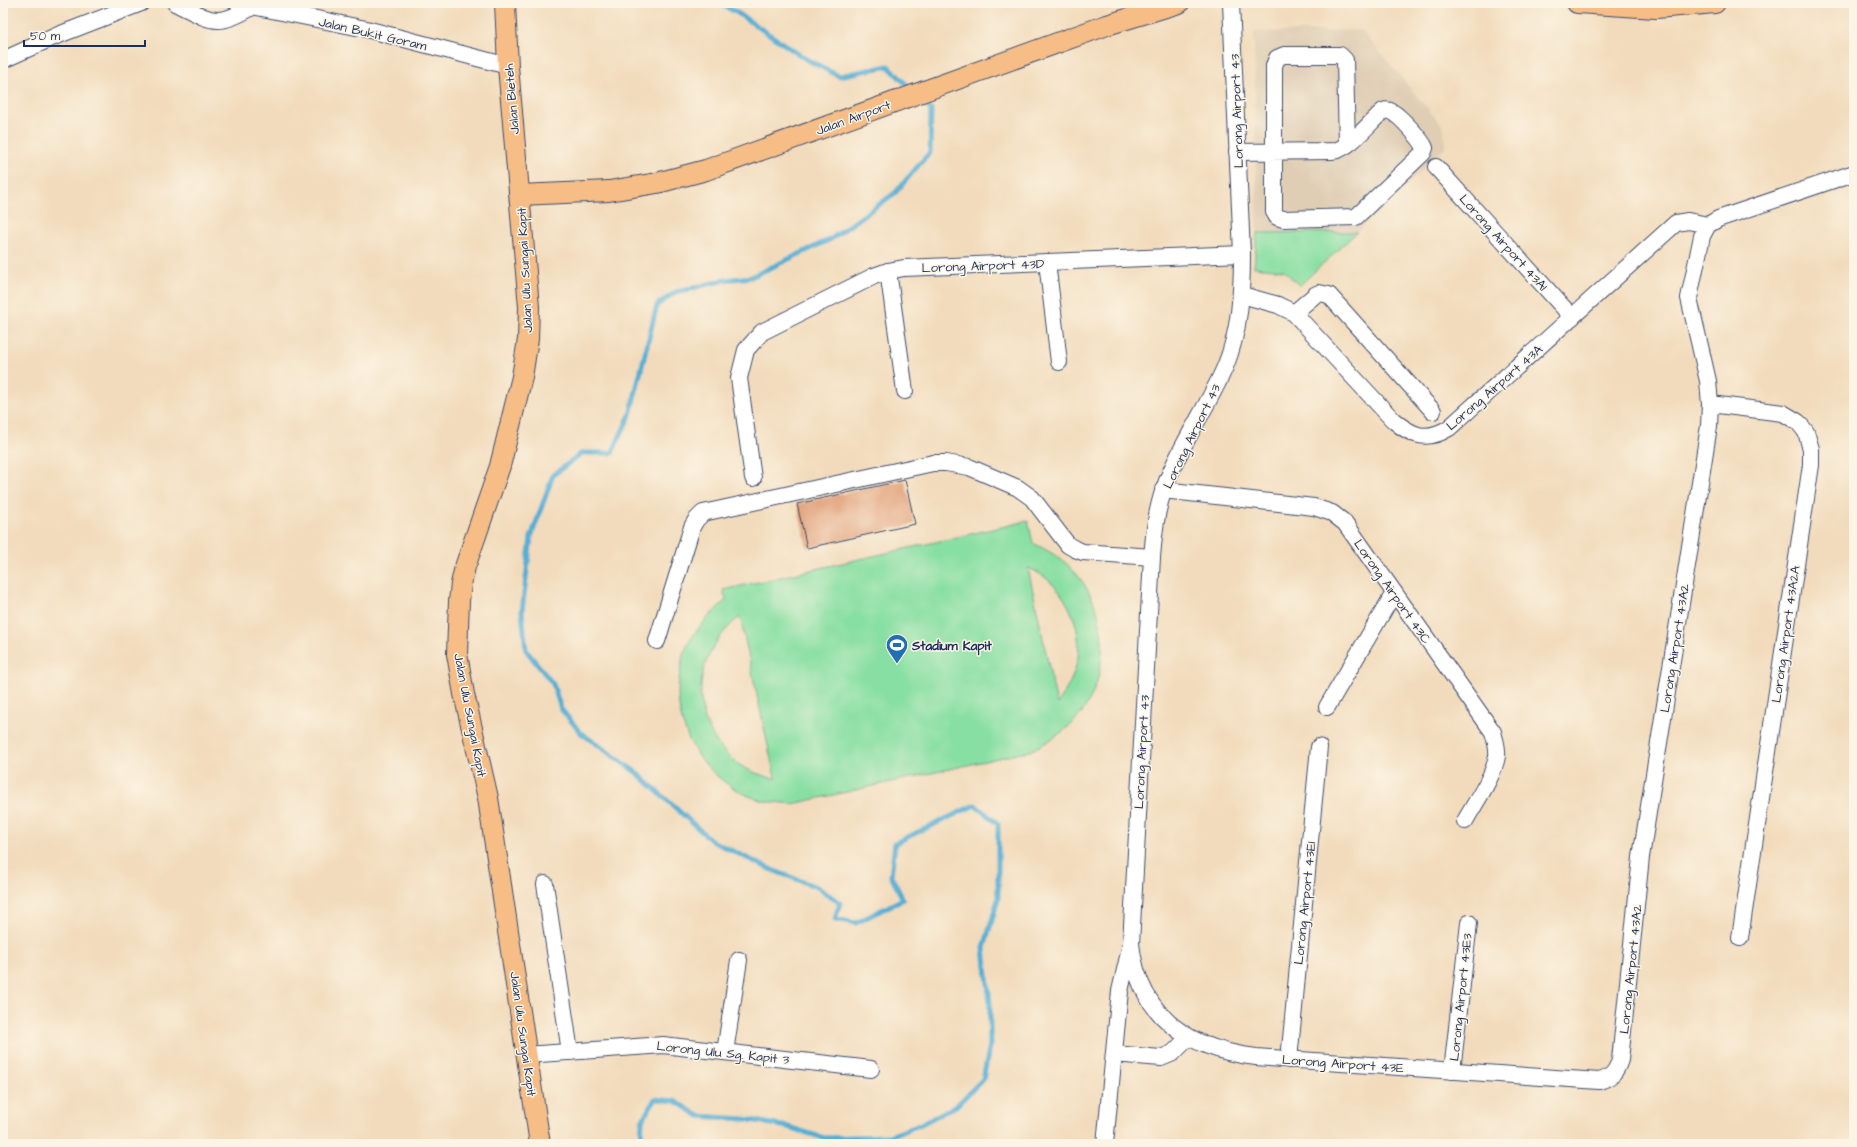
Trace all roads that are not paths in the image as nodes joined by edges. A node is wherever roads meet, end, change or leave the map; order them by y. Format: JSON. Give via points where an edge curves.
{"nodes":[{"id":1,"x":141,"y":3,"type":"edge"},
{"id":2,"x":174,"y":3,"type":"edge"},
{"id":3,"x":1178,"y":3,"type":"edge"},
{"id":4,"x":1232,"y":3,"type":"edge"},
{"id":5,"x":1577,"y":3,"type":"edge"},
{"id":6,"x":1715,"y":3,"type":"edge"},
{"id":7,"x":505,"y":4,"type":"edge"},
{"id":8,"x":245,"y":5,"type":"edge"},
{"id":9,"x":3,"y":60,"type":"edge"},
{"id":10,"x":508,"y":66,"type":"junction"},
{"id":11,"x":1347,"y":145,"type":"junction"},
{"id":12,"x":1274,"y":151,"type":"junction"},
{"id":13,"x":1237,"y":152,"type":"junction"},
{"id":14,"x":1436,"y":167,"type":"dead end"},
{"id":15,"x":1854,"y":173,"type":"edge"},
{"id":16,"x":520,"y":195,"type":"junction"},
{"id":17,"x":1708,"y":225,"type":"junction"},
{"id":18,"x":1242,"y":254,"type":"junction"},
{"id":19,"x":1047,"y":262,"type":"junction"},
{"id":20,"x":888,"y":271,"type":"junction"},
{"id":21,"x":1242,"y":295,"type":"junction"},
{"id":22,"x":1294,"y":313,"type":"junction"},
{"id":23,"x":1572,"y":317,"type":"junction"},
{"id":24,"x":1059,"y":362,"type":"dead end"},
{"id":25,"x":905,"y":391,"type":"dead end"},
{"id":26,"x":1710,"y":404,"type":"junction"},
{"id":27,"x":1433,"y":411,"type":"dead end"},
{"id":28,"x":753,"y":478,"type":"dead end"},
{"id":29,"x":1163,"y":490,"type":"junction"},
{"id":30,"x":1152,"y":557,"type":"junction"},
{"id":31,"x":1394,"y":593,"type":"junction"},
{"id":32,"x":657,"y":641,"type":"dead end"},
{"id":33,"x":1327,"y":707,"type":"dead end"},
{"id":34,"x":1319,"y":747,"type":"dead end"},
{"id":35,"x":1465,"y":821,"type":"dead end"},
{"id":36,"x":545,"y":884,"type":"dead end"},
{"id":37,"x":1469,"y":923,"type":"dead end"},
{"id":38,"x":1740,"y":938,"type":"dead end"},
{"id":39,"x":1130,"y":944,"type":"junction"},
{"id":40,"x":739,"y":960,"type":"dead end"},
{"id":41,"x":1188,"y":1038,"type":"junction"},
{"id":42,"x":570,"y":1052,"type":"junction"},
{"id":43,"x":726,"y":1052,"type":"junction"},
{"id":44,"x":1114,"y":1054,"type":"junction"},
{"id":45,"x":526,"y":1055,"type":"junction"},
{"id":46,"x":1289,"y":1060,"type":"junction"},
{"id":47,"x":871,"y":1069,"type":"dead end"},
{"id":48,"x":1452,"y":1071,"type":"junction"},
{"id":49,"x":1613,"y":1075,"type":"joint"},
{"id":50,"x":540,"y":1144,"type":"edge"},
{"id":51,"x":1105,"y":1144,"type":"edge"}],
"edges":[{"from":1,"to":9,"type":"street"},
{"from":2,"to":8,"type":"street","via":[[203,17],[223,21],[234,18]]},
{"from":3,"to":16,"type":"main road","name":"Jalan Airport","via":[[1107,25],[706,170],[657,183],[609,191]]},
{"from":4,"to":13,"type":"street","name":"Lorong Airport 43"},
{"from":5,"to":6,"type":"main road","via":[[1656,8]]},
{"from":7,"to":10,"type":"main road","name":"Jalan Bleteh"},
{"from":8,"to":10,"type":"street","name":"Jalan Bukit Goram","via":[[366,29]]},
{"from":10,"to":16,"type":"main road","name":"Jalan Bleteh"},
{"from":11,"to":12,"type":"street","via":[[1336,151]]},
{"from":11,"to":12,"type":"street","via":[[1345,60],[1335,54],[1284,55],[1277,58],[1274,66]]},
{"from":11,"to":12,"type":"street","via":[[1386,110],[1394,113],[1425,148],[1421,156],[1356,218],[1277,217],[1274,212]]},
{"from":12,"to":13,"type":"street"},
{"from":13,"to":18,"type":"street","name":"Lorong Airport 43"},
{"from":14,"to":23,"type":"street","name":"Lorong Airport 43A1"},
{"from":15,"to":17,"type":"street","via":[[1718,218]]},
{"from":16,"to":45,"type":"main road","name":"Jalan Ulu Sungai Kapit","via":[[529,307],[528,339],[522,377],[500,466],[465,567],[459,602],[457,654],[488,798]]},
{"from":17,"to":23,"type":"street","name":"Lorong Airport 43A","via":[[1688,221],[1676,223]]},
{"from":17,"to":26,"type":"street","name":"Lorong Airport 43A2","via":[[1702,236],[1690,298],[1708,381]]},
{"from":18,"to":19,"type":"street","name":"Lorong Airport 43D"},
{"from":18,"to":21,"type":"street","name":"Lorong Airport 43"},
{"from":19,"to":20,"type":"street","name":"Lorong Airport 43D","via":[[904,268]]},
{"from":19,"to":24,"type":"street"},
{"from":20,"to":25,"type":"street"},
{"from":20,"to":28,"type":"street","name":"Lorong Airport 43D","via":[[762,332],[746,350],[739,378]]},
{"from":21,"to":22,"type":"street","name":"Lorong Airport 43A","via":[[1278,305]]},
{"from":21,"to":29,"type":"street","name":"Lorong Airport 43","via":[[1236,330],[1225,366]]},
{"from":22,"to":23,"type":"street","name":"Lorong Airport 43A","via":[[1392,420],[1403,429],[1428,437],[1449,428]]},
{"from":22,"to":27,"type":"street","via":[[1315,295],[1329,295]]},
{"from":26,"to":38,"type":"street","name":"Lorong Airport 43A2A","via":[[1783,413],[1798,422],[1806,432],[1811,449],[1811,465]]},
{"from":26,"to":49,"type":"street","name":"Lorong Airport 43A2","via":[[1708,434],[1642,857],[1620,1060]]},
{"from":29,"to":30,"type":"street","name":"Lorong Airport 43","via":[[1156,520]]},
{"from":29,"to":31,"type":"street","name":"Lorong Airport 43C","via":[[1324,509],[1345,524]]},
{"from":30,"to":32,"type":"street","via":[[1083,552],[1075,549],[1068,545],[1032,498],[1018,488],[969,467],[933,463],[703,513],[692,527]]},
{"from":30,"to":39,"type":"street","name":"Lorong Airport 43"},
{"from":31,"to":33,"type":"street"},
{"from":31,"to":35,"type":"street","name":"Lorong Airport 43C","via":[[1493,732],[1497,744],[1497,757],[1491,774]]},
{"from":34,"to":46,"type":"street","name":"Lorong Airport 43E1"},
{"from":36,"to":42,"type":"street"},
{"from":37,"to":48,"type":"street","name":"Lorong Airport 43E3"},
{"from":39,"to":41,"type":"street","name":"Lorong Airport 43E","via":[[1139,981],[1147,996],[1172,1026]]},
{"from":39,"to":44,"type":"street","via":[[1120,991]]},
{"from":40,"to":43,"type":"street"},
{"from":41,"to":44,"type":"street","via":[[1173,1053],[1161,1058]]},
{"from":41,"to":46,"type":"street","name":"Lorong Airport 43E","via":[[1237,1055]]},
{"from":42,"to":43,"type":"street","name":"Lorong Ulu Sg. Kapit 3","via":[[653,1044]]},
{"from":42,"to":45,"type":"street","name":"Lorong Ulu Sg. Kapit 3"},
{"from":43,"to":47,"type":"street","name":"Lorong Ulu Sg. Kapit 3"},
{"from":44,"to":51,"type":"street"},
{"from":45,"to":50,"type":"main road","name":"Jalan Ulu Sungai Kapit"},
{"from":46,"to":48,"type":"street","name":"Lorong Airport 43E"},
{"from":48,"to":49,"type":"street","name":"Lorong Airport 43E","via":[[1599,1081]]}]}
